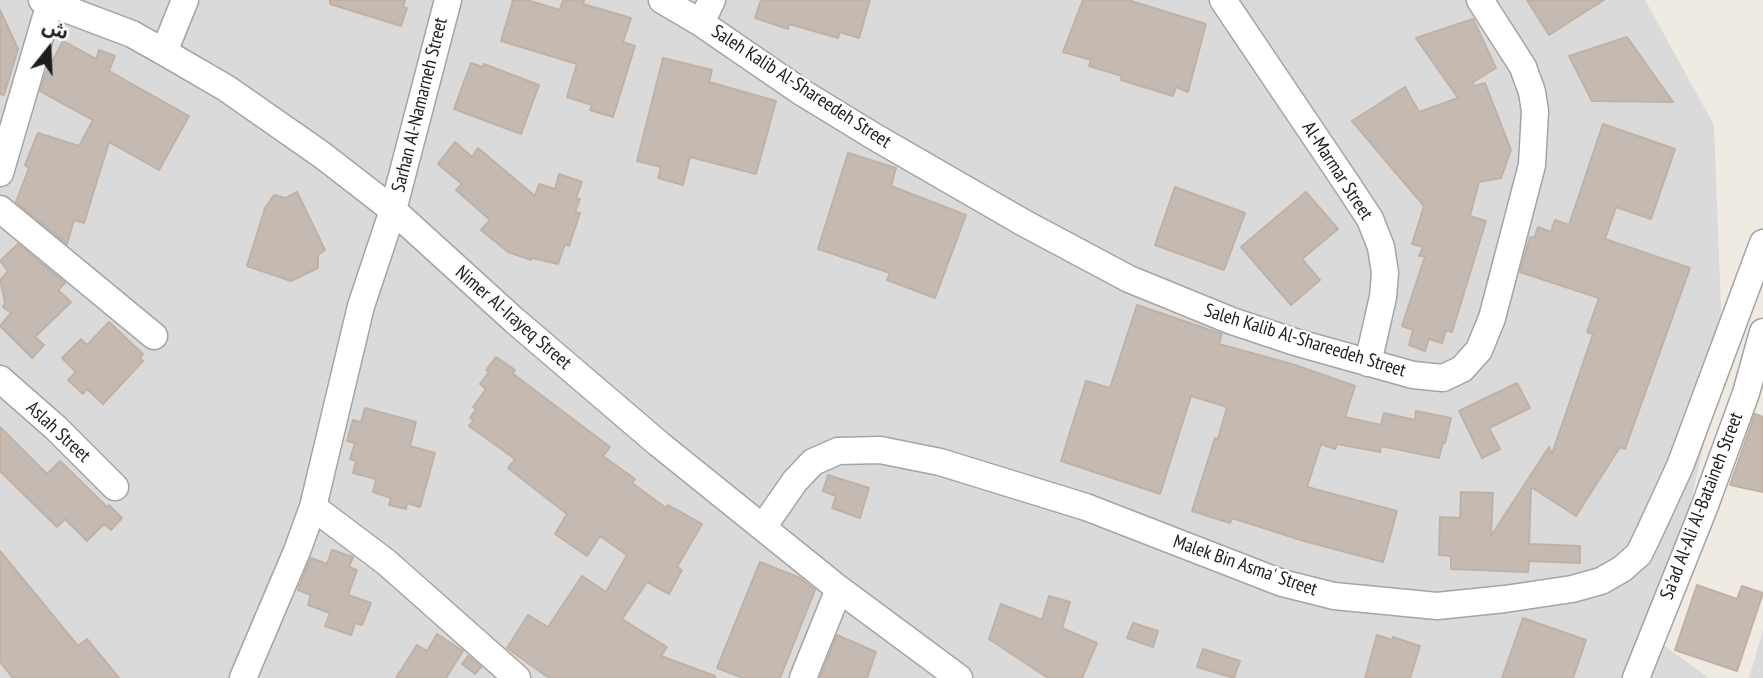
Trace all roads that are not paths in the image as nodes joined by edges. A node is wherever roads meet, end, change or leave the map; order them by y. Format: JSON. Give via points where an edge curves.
{"nodes":[{"id":1,"x":184,"y":0,"type":"edge"},
{"id":2,"x":448,"y":0,"type":"edge"},
{"id":3,"x":662,"y":0,"type":"edge"},
{"id":4,"x":1223,"y":0,"type":"edge"},
{"id":5,"x":1480,"y":0,"type":"edge"},
{"id":6,"x":46,"y":2,"type":"edge"},
{"id":7,"x":706,"y":12,"type":"edge"},
{"id":8,"x":163,"y":52,"type":"junction"},
{"id":9,"x":0,"y":173,"type":"edge"},
{"id":10,"x":0,"y":209,"type":"edge"},
{"id":11,"x":393,"y":210,"type":"junction"},
{"id":12,"x":1763,"y":243,"type":"edge"},
{"id":13,"x":1763,"y":332,"type":"edge"},
{"id":14,"x":154,"y":336,"type":"dead end"},
{"id":15,"x":1368,"y":363,"type":"junction"},
{"id":16,"x":0,"y":379,"type":"edge"},
{"id":17,"x":115,"y":487,"type":"dead end"},
{"id":18,"x":313,"y":507,"type":"junction"},
{"id":19,"x":763,"y":527,"type":"junction"},
{"id":20,"x":839,"y":589,"type":"junction"},
{"id":21,"x":243,"y":678,"type":"edge"},
{"id":22,"x":517,"y":678,"type":"edge"},
{"id":23,"x":803,"y":678,"type":"edge"},
{"id":24,"x":957,"y":678,"type":"edge"},
{"id":25,"x":1636,"y":678,"type":"edge"}],
"edges":[{"from":1,"to":8,"type":"street"},
{"from":2,"to":11,"type":"street","name":"Sarhan Al-Namarneh Street"},
{"from":3,"to":7,"type":"street","name":"Saleh Kalib Al-Shareedeh Street"},
{"from":4,"to":15,"type":"street","name":"Al-Marmar Street","via":[[1370,219],[1385,273]]},
{"from":5,"to":15,"type":"street","name":"Saleh Kalib Al-Shareedeh Street","via":[[1523,67],[1535,111],[1532,165],[1492,318],[1470,362],[1443,378]]},
{"from":6,"to":8,"type":"street","name":"Nimer Al-Irayeq Street","via":[[132,34]]},
{"from":6,"to":9,"type":"street"},
{"from":7,"to":15,"type":"street","name":"Saleh Kalib Al-Shareedeh Street","via":[[803,93],[1129,279],[1232,321]]},
{"from":8,"to":11,"type":"street","name":"Nimer Al-Irayeq Street","via":[[226,88]]},
{"from":10,"to":14,"type":"street"},
{"from":11,"to":18,"type":"street","name":"Sarhan Al-Namarneh Street","via":[[361,306]]},
{"from":11,"to":19,"type":"street","name":"Nimer Al-Irayeq Street","via":[[546,348]]},
{"from":12,"to":19,"type":"street","name":"Malek Bin Asma' Street","via":[[1680,466],[1651,529],[1639,554],[1601,582],[1437,606],[1334,596],[1282,583],[1086,507],[940,462],[880,450],[838,451],[813,462]]},
{"from":13,"to":25,"type":"street","name":"Sa'ad Al-Ali Al-Bataineh Street","via":[[1704,508]]},
{"from":16,"to":17,"type":"street","name":"Aslah Street"},
{"from":18,"to":21,"type":"street","name":"Sarhan Al-Namarneh Street"},
{"from":18,"to":22,"type":"street","via":[[386,562]]},
{"from":19,"to":20,"type":"street","name":"Nimer Al-Irayeq Street"},
{"from":20,"to":23,"type":"street"},
{"from":20,"to":24,"type":"street","name":"Nimer Al-Irayeq Street"}]}
